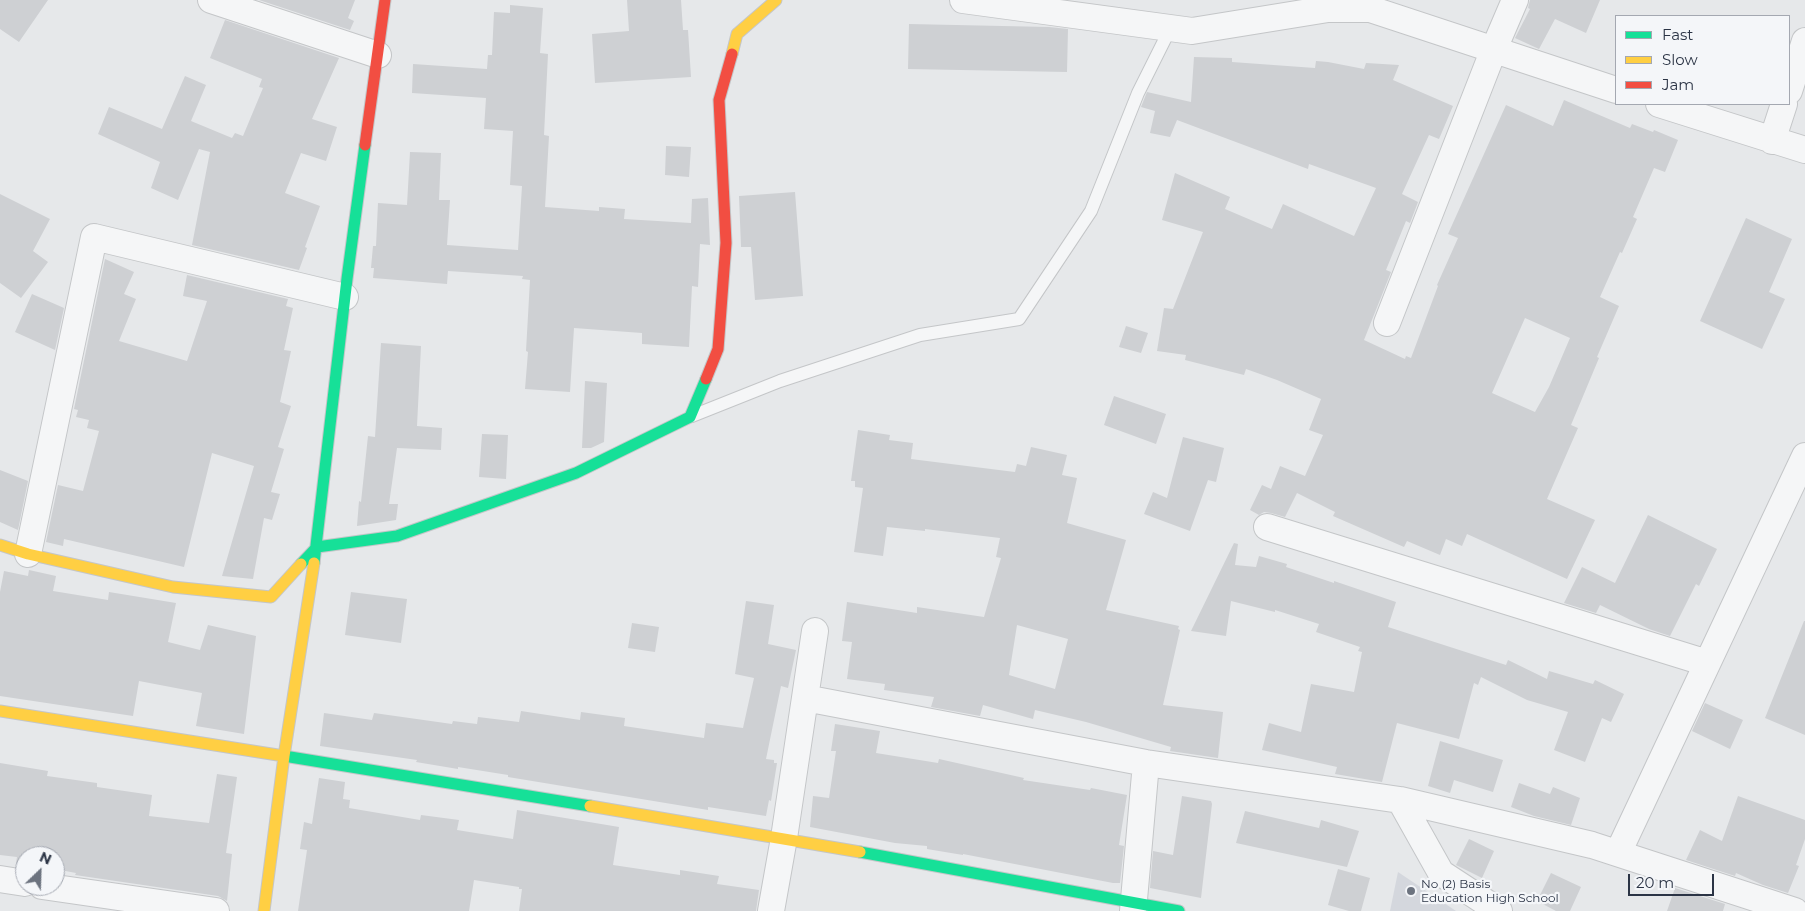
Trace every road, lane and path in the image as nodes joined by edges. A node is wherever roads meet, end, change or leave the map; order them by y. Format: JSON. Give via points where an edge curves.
{"nodes":[{"id":1,"x":211,"y":0,"type":"edge"},
{"id":2,"x":385,"y":0,"type":"edge"},
{"id":3,"x":776,"y":0,"type":"edge"},
{"id":4,"x":963,"y":0,"type":"edge"},
{"id":5,"x":1515,"y":0,"type":"edge"},
{"id":6,"x":1363,"y":4,"type":"edge"},
{"id":7,"x":1170,"y":29,"type":"junction"},
{"id":8,"x":1805,"y":41,"type":"edge"},
{"id":9,"x":1494,"y":49,"type":"junction"},
{"id":10,"x":378,"y":55,"type":"junction"},
{"id":11,"x":1790,"y":87,"type":"edge"},
{"id":12,"x":1615,"y":90,"type":"edge"},
{"id":13,"x":1662,"y":105,"type":"edge"},
{"id":14,"x":1784,"y":105,"type":"edge"},
{"id":15,"x":1772,"y":141,"type":"junction"},
{"id":16,"x":1805,"y":150,"type":"edge"},
{"id":17,"x":345,"y":297,"type":"junction"},
{"id":18,"x":1387,"y":323,"type":"dead end"},
{"id":19,"x":690,"y":417,"type":"junction"},
{"id":20,"x":1805,"y":456,"type":"edge"},
{"id":21,"x":1267,"y":527,"type":"dead end"},
{"id":22,"x":0,"y":545,"type":"edge"},
{"id":23,"x":317,"y":547,"type":"junction"},
{"id":24,"x":28,"y":554,"type":"junction"},
{"id":25,"x":815,"y":631,"type":"dead end"},
{"id":26,"x":1707,"y":663,"type":"junction"},
{"id":27,"x":805,"y":698,"type":"junction"},
{"id":28,"x":0,"y":711,"type":"edge"},
{"id":29,"x":284,"y":756,"type":"junction"},
{"id":30,"x":1146,"y":763,"type":"junction"},
{"id":31,"x":1400,"y":800,"type":"junction"},
{"id":32,"x":784,"y":838,"type":"junction"},
{"id":33,"x":1618,"y":853,"type":"junction"},
{"id":34,"x":0,"y":879,"type":"edge"},
{"id":35,"x":15,"y":881,"type":"edge"},
{"id":36,"x":65,"y":889,"type":"edge"},
{"id":37,"x":1805,"y":902,"type":"edge"},
{"id":38,"x":1134,"y":907,"type":"edge"},
{"id":39,"x":216,"y":911,"type":"edge"},
{"id":40,"x":264,"y":911,"type":"edge"},
{"id":41,"x":771,"y":911,"type":"edge"},
{"id":42,"x":1180,"y":911,"type":"edge"},
{"id":43,"x":1499,"y":911,"type":"edge"},
{"id":44,"x":1795,"y":911,"type":"edge"},
{"id":45,"x":1802,"y":911,"type":"edge"}],
"edges":[{"from":1,"to":10,"type":"street"},
{"from":2,"to":10,"type":"street"},
{"from":3,"to":19,"type":"street","via":[[737,34],[719,100],[726,243],[718,349]]},
{"from":4,"to":7,"type":"street"},
{"from":5,"to":9,"type":"street"},
{"from":6,"to":7,"type":"street","via":[[1192,31]]},
{"from":6,"to":9,"type":"street"},
{"from":7,"to":19,"type":"lane","via":[[1138,93],[1091,210],[1019,319],[920,335],[780,381]]},
{"from":8,"to":11,"type":"street"},
{"from":9,"to":12,"type":"street"},
{"from":9,"to":18,"type":"street"},
{"from":10,"to":17,"type":"street"},
{"from":13,"to":15,"type":"street"},
{"from":14,"to":15,"type":"street"},
{"from":15,"to":16,"type":"street"},
{"from":17,"to":23,"type":"street"},
{"from":17,"to":24,"type":"street","via":[[94,237]]},
{"from":19,"to":23,"type":"street","via":[[576,473],[396,536]]},
{"from":20,"to":26,"type":"street"},
{"from":21,"to":26,"type":"street"},
{"from":22,"to":24,"type":"street"},
{"from":23,"to":24,"type":"street","via":[[272,596],[173,587]]},
{"from":23,"to":29,"type":"street"},
{"from":25,"to":27,"type":"street"},
{"from":26,"to":33,"type":"street"},
{"from":27,"to":30,"type":"street"},
{"from":27,"to":32,"type":"street"},
{"from":28,"to":29,"type":"street"},
{"from":29,"to":32,"type":"street"},
{"from":29,"to":40,"type":"street"},
{"from":30,"to":31,"type":"street"},
{"from":30,"to":38,"type":"street"},
{"from":31,"to":33,"type":"street"},
{"from":31,"to":43,"type":"street","via":[[1441,873]]},
{"from":32,"to":38,"type":"street"},
{"from":32,"to":41,"type":"street"},
{"from":33,"to":44,"type":"street"},
{"from":34,"to":35,"type":"street"},
{"from":36,"to":39,"type":"street"},
{"from":37,"to":45,"type":"street"},
{"from":38,"to":42,"type":"street"}]}
